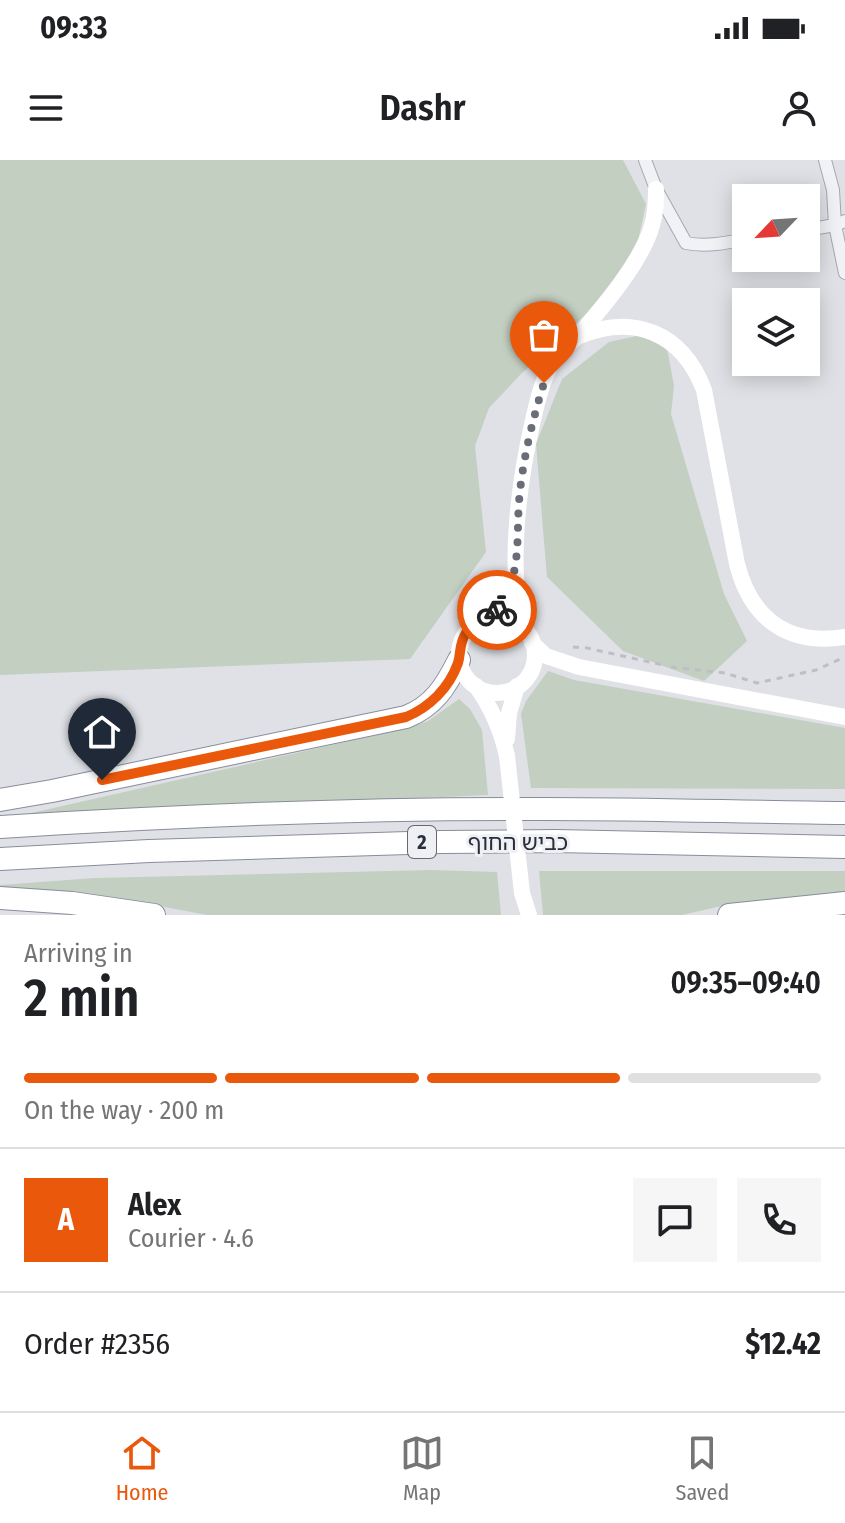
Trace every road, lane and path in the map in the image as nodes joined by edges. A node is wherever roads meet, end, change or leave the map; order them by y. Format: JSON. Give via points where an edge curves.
{"nodes":[{"id":1,"x":645,"y":160,"type":"edge"},
{"id":2,"x":825,"y":160,"type":"edge"},
{"id":3,"x":656,"y":189,"type":"junction"},
{"id":4,"x":840,"y":223,"type":"edge"},
{"id":5,"x":820,"y":227,"type":"edge"},
{"id":6,"x":732,"y":241,"type":"edge"},
{"id":7,"x":845,"y":273,"type":"edge"},
{"id":8,"x":577,"y":337,"type":"junction"},
{"id":9,"x":516,"y":567,"type":"junction"},
{"id":10,"x":490,"y":618,"type":"junction"},
{"id":11,"x":845,"y":637,"type":"edge"},
{"id":12,"x":534,"y":642,"type":"junction"},
{"id":13,"x":845,"y":657,"type":"edge"},
{"id":14,"x":459,"y":660,"type":"junction"},
{"id":15,"x":476,"y":686,"type":"junction"},
{"id":16,"x":517,"y":686,"type":"junction"},
{"id":17,"x":845,"y":717,"type":"edge"},
{"id":18,"x":507,"y":756,"type":"junction"},
{"id":19,"x":0,"y":800,"type":"edge"},
{"id":20,"x":845,"y":813,"type":"edge"},
{"id":21,"x":0,"y":827,"type":"edge"},
{"id":22,"x":845,"y":847,"type":"edge"},
{"id":23,"x":0,"y":859,"type":"edge"},
{"id":24,"x":522,"y":893,"type":"junction"},
{"id":25,"x":0,"y":898,"type":"edge"},
{"id":26,"x":845,"y":903,"type":"edge"},
{"id":27,"x":154,"y":915,"type":"edge"},
{"id":28,"x":521,"y":915,"type":"edge"},
{"id":29,"x":529,"y":915,"type":"edge"},
{"id":30,"x":729,"y":915,"type":"edge"}],
"edges":[{"from":1,"to":3,"type":"street"},
{"from":2,"to":4,"type":"street"},
{"from":3,"to":6,"type":"street","via":[[686,243]]},
{"from":3,"to":8,"type":"main road","via":[[654,219],[645,243]]},
{"from":4,"to":5,"type":"street"},
{"from":4,"to":7,"type":"street"},
{"from":8,"to":9,"type":"main road","via":[[548,371],[537,404],[519,492]]},
{"from":8,"to":11,"type":"main road","via":[[603,327],[634,326],[663,336],[678,348],[704,390],[737,564],[748,595],[766,619],[790,633]]},
{"from":9,"to":10,"type":"main road","via":[[508,592]]},
{"from":9,"to":12,"type":"main road","via":[[519,610]]},
{"from":10,"to":12,"type":"main road","via":[[510,619]]},
{"from":10,"to":14,"type":"main road","via":[[467,631]]},
{"from":12,"to":13,"type":"path","via":[[725,673],[757,683],[816,670]]},
{"from":12,"to":16,"type":"main road","via":[[532,667]]},
{"from":12,"to":17,"type":"main road","via":[[561,663]]},
{"from":14,"to":15,"type":"main road"},
{"from":14,"to":19,"type":"highway","via":[[437,697],[406,717]]},
{"from":15,"to":16,"type":"main road","via":[[500,693]]},
{"from":15,"to":18,"type":"main road","via":[[497,721]]},
{"from":16,"to":18,"type":"main road","via":[[509,713]]},
{"from":18,"to":24,"type":"main road","bridge":true},
{"from":20,"to":21,"type":"highway","name":"כביש החוף","number":"2","via":[[504,809]]},
{"from":22,"to":23,"type":"highway","name":"כביש החוף","number":"2","via":[[441,842]]},
{"from":24,"to":28,"type":"main road"},
{"from":24,"to":29,"type":"main road"},
{"from":25,"to":27,"type":"highway"},
{"from":26,"to":30,"type":"highway"}]}
